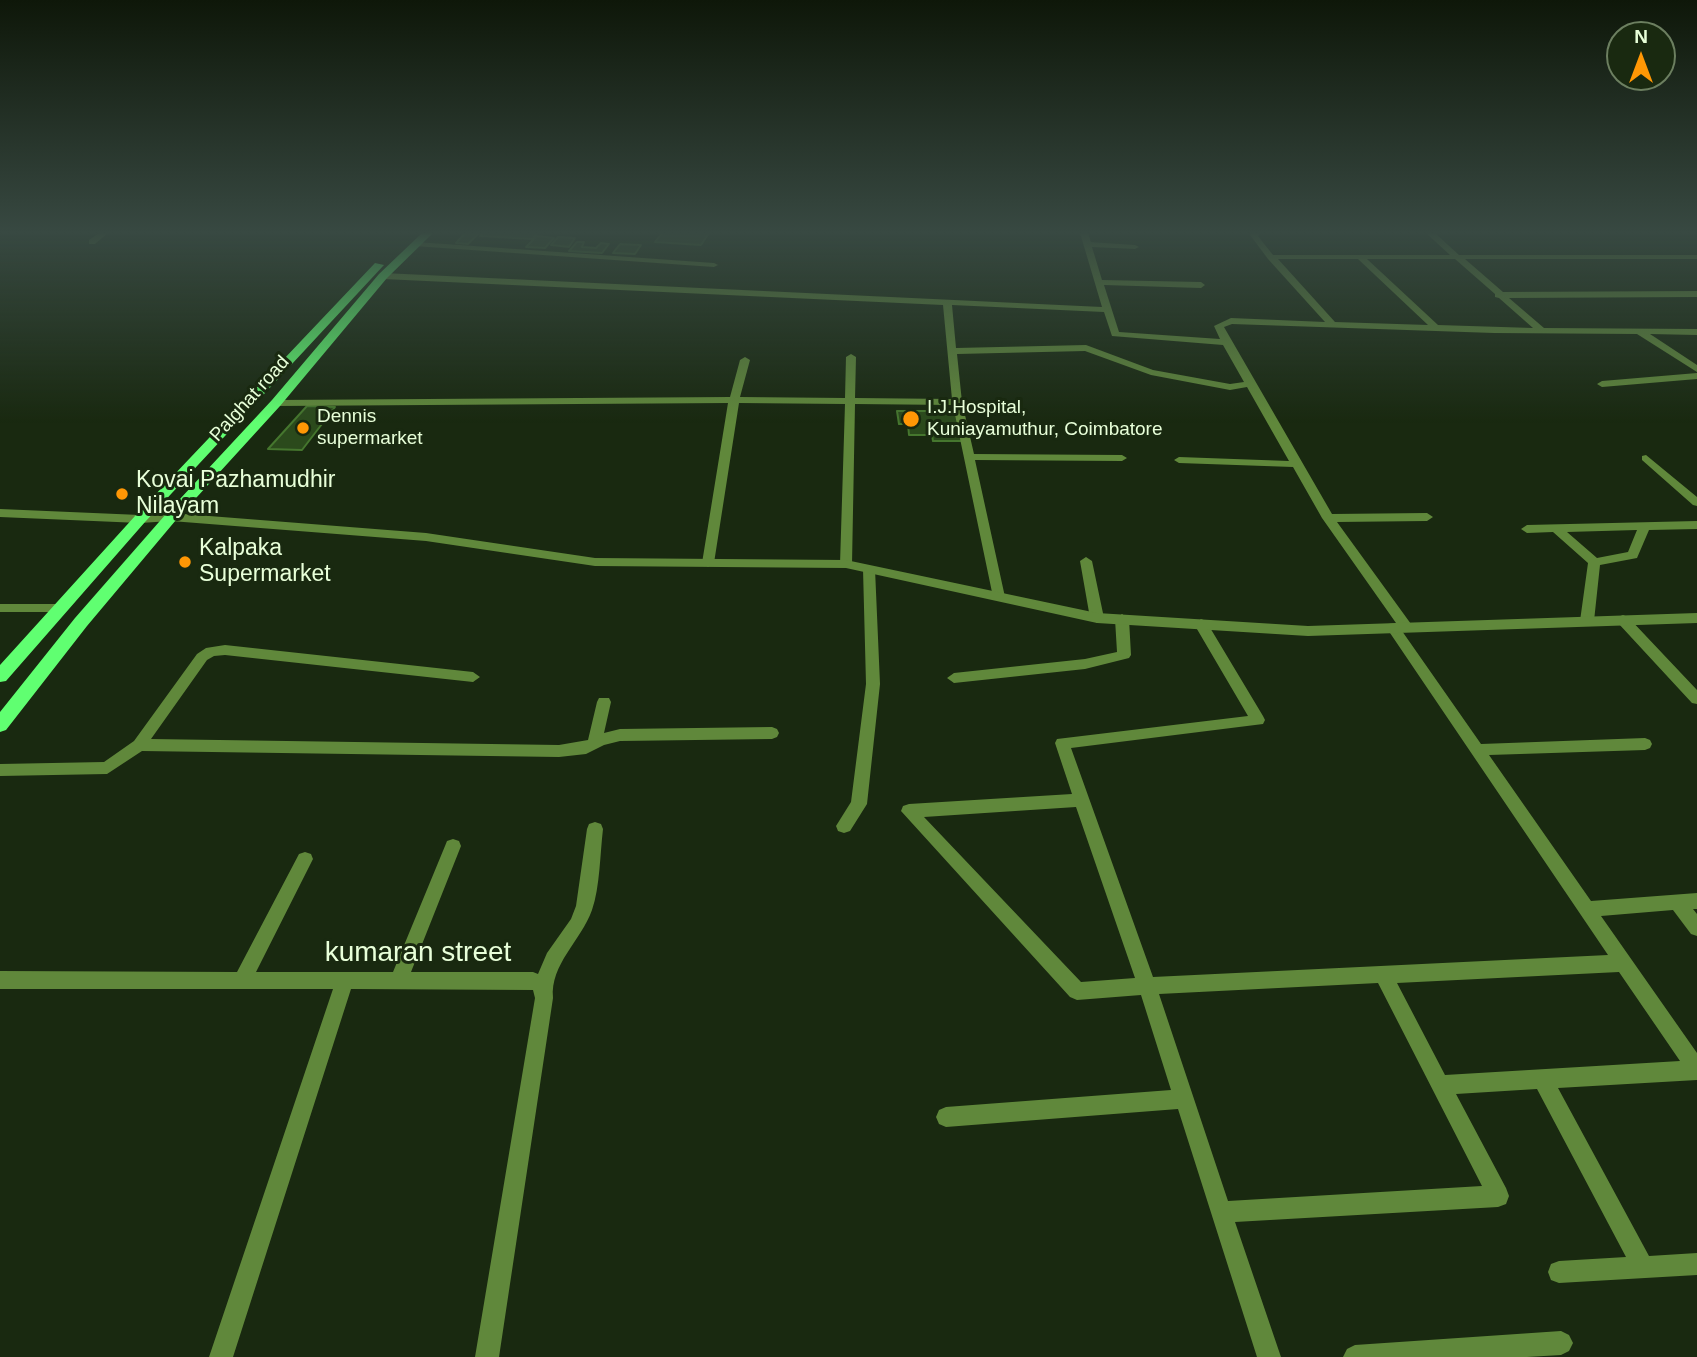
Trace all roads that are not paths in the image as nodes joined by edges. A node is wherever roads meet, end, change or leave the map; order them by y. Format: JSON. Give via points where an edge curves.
{"nodes":[{"id":1,"x":349,"y":296,"type":"edge"},
{"id":2,"x":366,"y":296,"type":"edge"},
{"id":3,"x":808,"y":296,"type":"edge"},
{"id":4,"x":1104,"y":296,"type":"edge"},
{"id":5,"x":1307,"y":296,"type":"edge"},
{"id":6,"x":1402,"y":296,"type":"edge"},
{"id":7,"x":1499,"y":296,"type":"edge"},
{"id":8,"x":947,"y":303,"type":"junction"},
{"id":9,"x":1108,"y":310,"type":"junction"},
{"id":10,"x":1332,"y":324,"type":"junction"},
{"id":11,"x":1436,"y":328,"type":"junction"},
{"id":12,"x":1541,"y":330,"type":"junction"},
{"id":13,"x":1639,"y":332,"type":"junction"},
{"id":14,"x":1697,"y":332,"type":"edge"},
{"id":15,"x":1226,"y":342,"type":"junction"},
{"id":16,"x":952,"y":351,"type":"junction"},
{"id":17,"x":851,"y":357,"type":"dead end"},
{"id":18,"x":745,"y":360,"type":"dead end"},
{"id":19,"x":1697,"y":369,"type":"edge"},
{"id":20,"x":1697,"y":376,"type":"edge"},
{"id":21,"x":1249,"y":384,"type":"junction"},
{"id":22,"x":1602,"y":384,"type":"dead end"},
{"id":23,"x":734,"y":400,"type":"junction"},
{"id":24,"x":850,"y":401,"type":"junction"},
{"id":25,"x":957,"y":402,"type":"junction"},
{"id":26,"x":276,"y":403,"type":"junction"},
{"id":27,"x":969,"y":457,"type":"junction"},
{"id":28,"x":1122,"y":458,"type":"dead end"},
{"id":29,"x":1646,"y":458,"type":"dead end"},
{"id":30,"x":1179,"y":460,"type":"dead end"},
{"id":31,"x":1295,"y":464,"type":"junction"},
{"id":32,"x":1697,"y":503,"type":"edge"},
{"id":33,"x":0,"y":513,"type":"edge"},
{"id":34,"x":171,"y":517,"type":"junction"},
{"id":35,"x":1427,"y":517,"type":"dead end"},
{"id":36,"x":1328,"y":518,"type":"junction"},
{"id":37,"x":140,"y":519,"type":"junction"},
{"id":38,"x":1697,"y":525,"type":"edge"},
{"id":39,"x":1645,"y":526,"type":"junction"},
{"id":40,"x":1556,"y":528,"type":"junction"},
{"id":41,"x":1528,"y":529,"type":"dead end"},
{"id":42,"x":1086,"y":561,"type":"dead end"},
{"id":43,"x":1594,"y":562,"type":"junction"},
{"id":44,"x":708,"y":563,"type":"junction"},
{"id":45,"x":846,"y":564,"type":"junction"},
{"id":46,"x":869,"y":569,"type":"junction"},
{"id":47,"x":999,"y":597,"type":"junction"},
{"id":48,"x":0,"y":608,"type":"edge"},
{"id":49,"x":60,"y":608,"type":"junction"},
{"id":50,"x":1097,"y":618,"type":"junction"},
{"id":51,"x":1697,"y":618,"type":"edge"},
{"id":52,"x":1122,"y":620,"type":"junction"},
{"id":53,"x":1623,"y":620,"type":"junction"},
{"id":54,"x":1587,"y":621,"type":"junction"},
{"id":55,"x":1201,"y":624,"type":"junction"},
{"id":56,"x":1400,"y":627,"type":"junction"},
{"id":57,"x":0,"y":676,"type":"edge"},
{"id":58,"x":473,"y":677,"type":"dead end"},
{"id":59,"x":954,"y":678,"type":"dead end"},
{"id":60,"x":1697,"y":699,"type":"edge"},
{"id":61,"x":604,"y":702,"type":"dead end"},
{"id":62,"x":0,"y":725,"type":"edge"},
{"id":63,"x":772,"y":733,"type":"dead end"},
{"id":64,"x":594,"y":744,"type":"junction"},
{"id":65,"x":1645,"y":744,"type":"dead end"},
{"id":66,"x":139,"y":745,"type":"junction"},
{"id":67,"x":1477,"y":750,"type":"junction"},
{"id":68,"x":0,"y":770,"type":"edge"},
{"id":69,"x":1082,"y":800,"type":"junction"},
{"id":70,"x":844,"y":826,"type":"dead end"},
{"id":71,"x":594,"y":829,"type":"dead end"},
{"id":72,"x":453,"y":846,"type":"dead end"},
{"id":73,"x":305,"y":859,"type":"dead end"},
{"id":74,"x":1697,"y":901,"type":"edge"},
{"id":75,"x":1677,"y":902,"type":"junction"},
{"id":76,"x":1585,"y":909,"type":"junction"},
{"id":77,"x":1697,"y":928,"type":"edge"},
{"id":78,"x":1622,"y":962,"type":"junction"},
{"id":79,"x":1382,"y":975,"type":"junction"},
{"id":80,"x":0,"y":980,"type":"edge"},
{"id":81,"x":242,"y":981,"type":"junction"},
{"id":82,"x":345,"y":981,"type":"junction"},
{"id":83,"x":398,"y":981,"type":"junction"},
{"id":84,"x":543,"y":985,"type":"junction"},
{"id":85,"x":1147,"y":986,"type":"junction"},
{"id":86,"x":1697,"y":1070,"type":"edge"},
{"id":87,"x":1542,"y":1079,"type":"junction"},
{"id":88,"x":1440,"y":1085,"type":"junction"},
{"id":89,"x":1184,"y":1100,"type":"junction"},
{"id":90,"x":946,"y":1117,"type":"dead end"},
{"id":91,"x":1222,"y":1212,"type":"junction"},
{"id":92,"x":1697,"y":1264,"type":"edge"},
{"id":93,"x":1644,"y":1268,"type":"junction"},
{"id":94,"x":1559,"y":1272,"type":"dead end"},
{"id":95,"x":1561,"y":1343,"type":"dead end"},
{"id":96,"x":221,"y":1357,"type":"edge"},
{"id":97,"x":487,"y":1357,"type":"edge"},
{"id":98,"x":1269,"y":1357,"type":"edge"},
{"id":99,"x":1355,"y":1357,"type":"edge"}],
"edges":[{"from":1,"to":37,"type":"main road","name":"Palghat road"},
{"from":2,"to":26,"type":"main road","name":"Palghat road"},
{"from":3,"to":8,"type":"street"},
{"from":4,"to":9,"type":"street"},
{"from":5,"to":10,"type":"street"},
{"from":6,"to":11,"type":"street"},
{"from":7,"to":12,"type":"street"},
{"from":8,"to":9,"type":"street"},
{"from":8,"to":16,"type":"street"},
{"from":9,"to":15,"type":"street","via":[[1115,334]]},
{"from":10,"to":11,"type":"street"},
{"from":10,"to":15,"type":"street","via":[[1224,322],[1219,326]]},
{"from":11,"to":12,"type":"street"},
{"from":12,"to":13,"type":"street"},
{"from":13,"to":14,"type":"street"},
{"from":13,"to":19,"type":"street"},
{"from":15,"to":21,"type":"street"},
{"from":16,"to":21,"type":"street","via":[[1086,348],[1151,372],[1230,387]]},
{"from":16,"to":25,"type":"street"},
{"from":17,"to":24,"type":"street"},
{"from":18,"to":23,"type":"street"},
{"from":20,"to":22,"type":"street"},
{"from":21,"to":31,"type":"street"},
{"from":23,"to":24,"type":"street"},
{"from":23,"to":26,"type":"street"},
{"from":23,"to":44,"type":"street"},
{"from":24,"to":25,"type":"street"},
{"from":24,"to":45,"type":"street"},
{"from":25,"to":27,"type":"street"},
{"from":26,"to":34,"type":"main road","name":"Palghat road"},
{"from":27,"to":28,"type":"street"},
{"from":27,"to":47,"type":"street"},
{"from":29,"to":32,"type":"street"},
{"from":30,"to":31,"type":"street"},
{"from":31,"to":36,"type":"street"},
{"from":33,"to":37,"type":"street"},
{"from":34,"to":37,"type":"street"},
{"from":34,"to":44,"type":"street","via":[[426,537],[595,562]]},
{"from":34,"to":62,"type":"main road","name":"Palghat road"},
{"from":35,"to":36,"type":"street"},
{"from":36,"to":56,"type":"street"},
{"from":37,"to":49,"type":"main road","name":"Palghat road"},
{"from":38,"to":39,"type":"street"},
{"from":39,"to":40,"type":"street"},
{"from":39,"to":43,"type":"street","via":[[1633,555]]},
{"from":40,"to":41,"type":"street"},
{"from":40,"to":43,"type":"street"},
{"from":42,"to":50,"type":"street"},
{"from":43,"to":54,"type":"street"},
{"from":44,"to":45,"type":"street"},
{"from":45,"to":46,"type":"street"},
{"from":46,"to":47,"type":"street"},
{"from":46,"to":70,"type":"street","via":[[873,684],[859,804]]},
{"from":47,"to":50,"type":"street"},
{"from":48,"to":49,"type":"street"},
{"from":49,"to":57,"type":"main road","name":"Palghat road"},
{"from":50,"to":52,"type":"street"},
{"from":51,"to":53,"type":"street"},
{"from":52,"to":55,"type":"street"},
{"from":52,"to":59,"type":"street","via":[[1124,655],[1085,664]]},
{"from":53,"to":54,"type":"street"},
{"from":53,"to":60,"type":"street"},
{"from":54,"to":56,"type":"street"},
{"from":55,"to":56,"type":"street","via":[[1308,631]]},
{"from":55,"to":69,"type":"street","via":[[1258,720],[1062,743]]},
{"from":56,"to":67,"type":"street"},
{"from":58,"to":66,"type":"street","via":[[211,651]]},
{"from":61,"to":64,"type":"street"},
{"from":63,"to":64,"type":"street","via":[[620,735]]},
{"from":64,"to":66,"type":"street","via":[[559,751]]},
{"from":65,"to":67,"type":"street"},
{"from":66,"to":68,"type":"street","via":[[107,768]]},
{"from":67,"to":76,"type":"street"},
{"from":69,"to":85,"type":"street"},
{"from":69,"to":85,"type":"street","via":[[909,811],[1077,991]]},
{"from":71,"to":84,"type":"street","via":[[585,906],[578,924],[552,959]]},
{"from":72,"to":83,"type":"street"},
{"from":73,"to":81,"type":"street"},
{"from":74,"to":75,"type":"street"},
{"from":75,"to":76,"type":"street"},
{"from":75,"to":77,"type":"street"},
{"from":76,"to":78,"type":"street"},
{"from":78,"to":79,"type":"street"},
{"from":78,"to":86,"type":"street"},
{"from":79,"to":85,"type":"street"},
{"from":79,"to":88,"type":"street"},
{"from":80,"to":81,"type":"street","name":"kumaran street"},
{"from":81,"to":82,"type":"street","name":"kumaran street"},
{"from":82,"to":83,"type":"street","name":"kumaran street"},
{"from":82,"to":96,"type":"street"},
{"from":83,"to":84,"type":"street","name":"kumaran street","via":[[533,981]]},
{"from":84,"to":97,"type":"street"},
{"from":85,"to":89,"type":"street"},
{"from":86,"to":87,"type":"street"},
{"from":87,"to":88,"type":"street"},
{"from":87,"to":93,"type":"street"},
{"from":88,"to":91,"type":"street","via":[[1498,1196]]},
{"from":89,"to":90,"type":"street"},
{"from":89,"to":91,"type":"street"},
{"from":91,"to":98,"type":"street"},
{"from":92,"to":93,"type":"street"},
{"from":93,"to":94,"type":"street"},
{"from":95,"to":99,"type":"street"}]}
